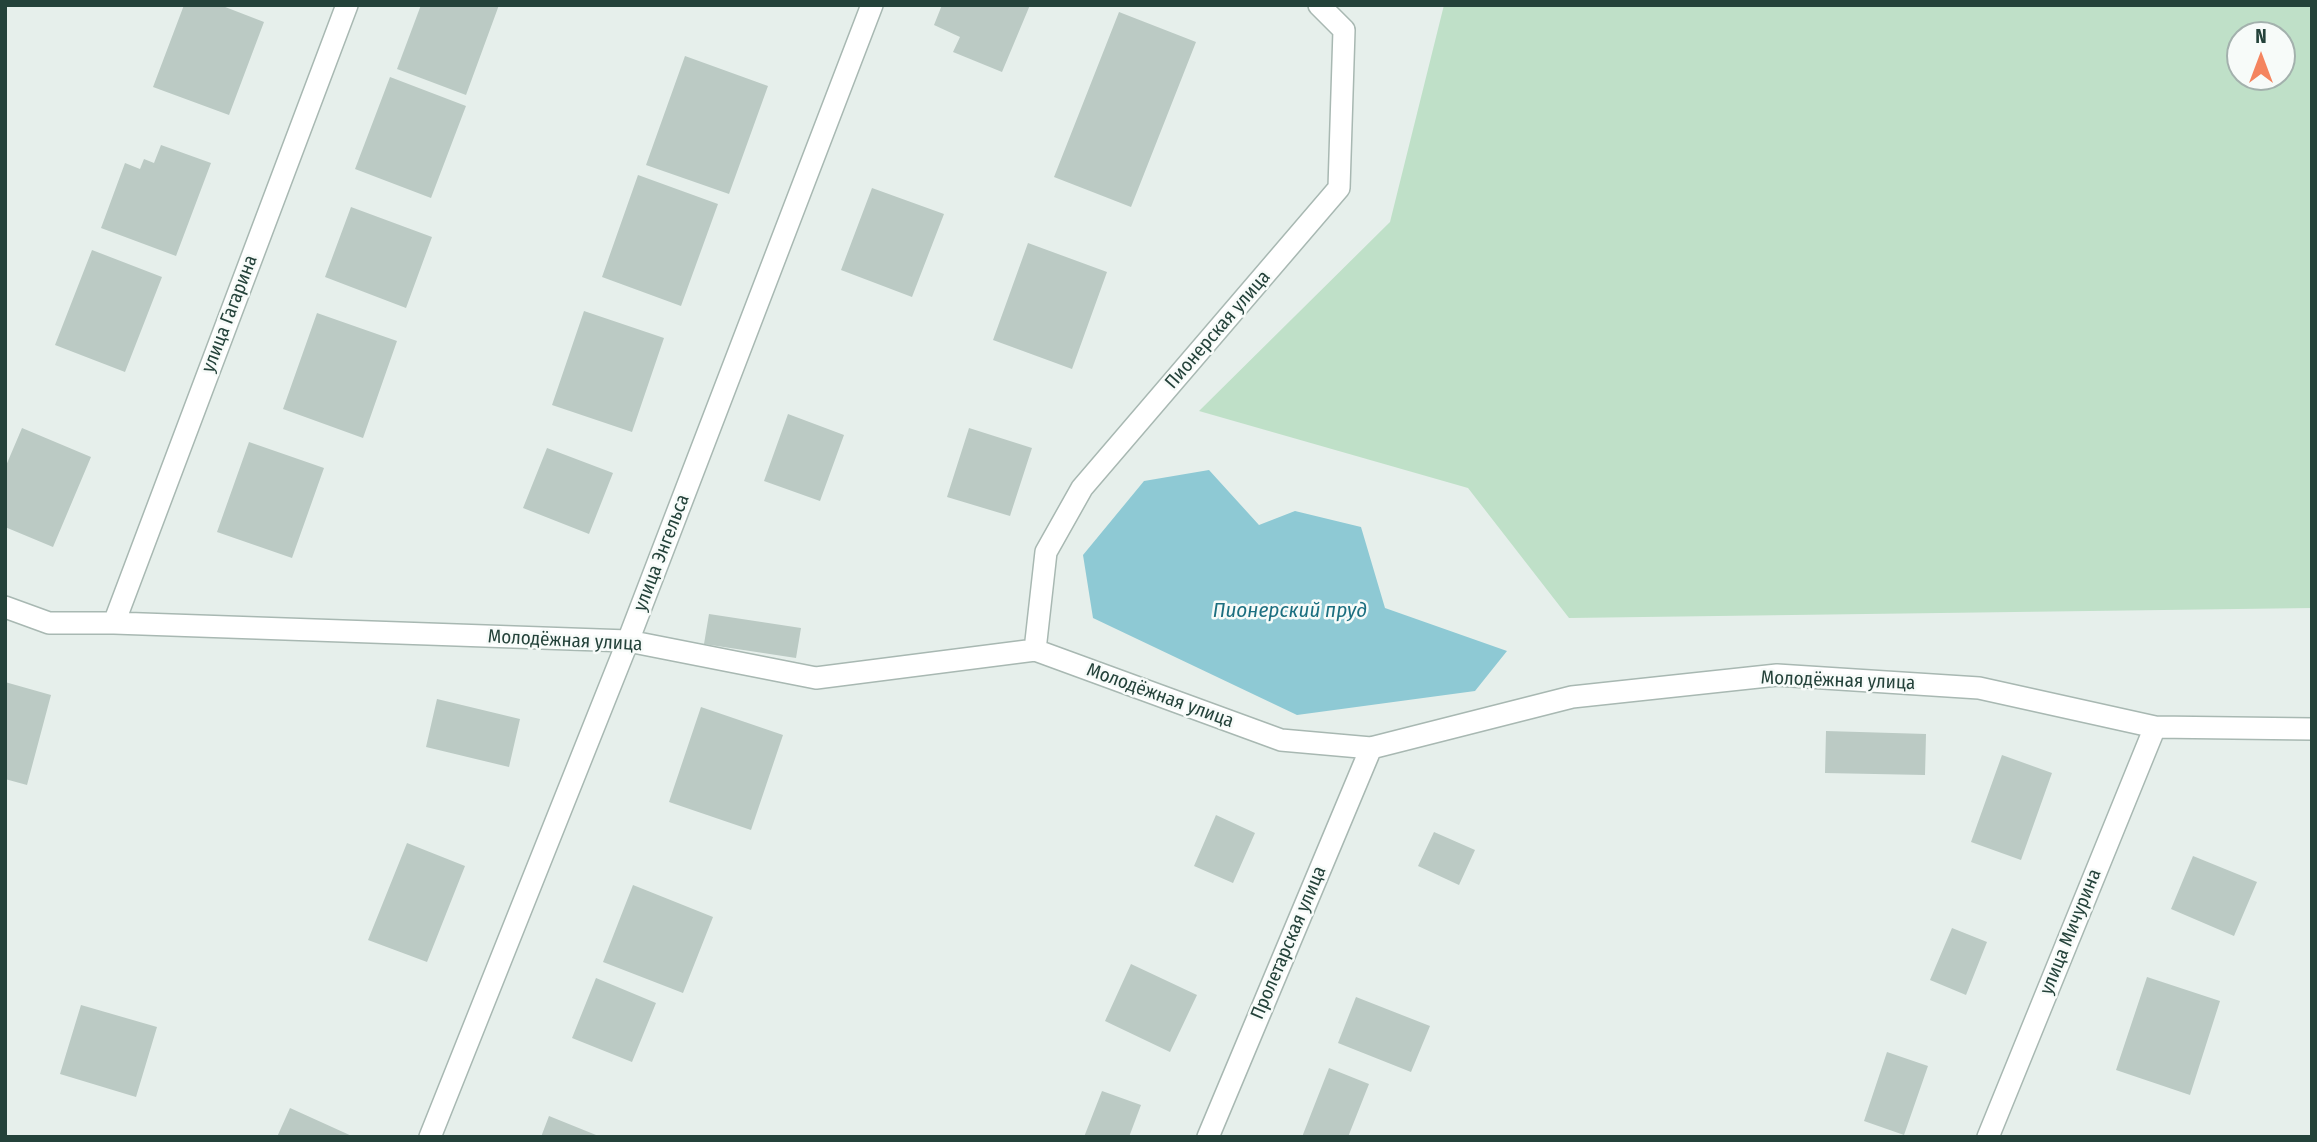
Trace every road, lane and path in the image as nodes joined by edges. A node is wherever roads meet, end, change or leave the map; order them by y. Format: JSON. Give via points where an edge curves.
{"nodes":[{"id":1,"x":346,"y":5,"type":"edge"},
{"id":2,"x":872,"y":5,"type":"edge"},
{"id":3,"x":1319,"y":5,"type":"edge"},
{"id":4,"x":5,"y":607,"type":"edge"},
{"id":5,"x":114,"y":623,"type":"junction"},
{"id":6,"x":628,"y":641,"type":"junction"},
{"id":7,"x":1035,"y":650,"type":"junction"},
{"id":8,"x":2155,"y":727,"type":"junction"},
{"id":9,"x":2312,"y":729,"type":"edge"},
{"id":10,"x":1371,"y":748,"type":"junction"},
{"id":11,"x":430,"y":1137,"type":"edge"},
{"id":12,"x":1208,"y":1137,"type":"edge"},
{"id":13,"x":1988,"y":1137,"type":"edge"}],
"edges":[{"from":1,"to":5,"type":"street","name":"улица Гагарина"},
{"from":2,"to":6,"type":"street","name":"улица Энгельса"},
{"from":3,"to":7,"type":"street","name":"Пионерская улица","via":[[1345,30],[1339,188],[1082,488],[1046,552]]},
{"from":4,"to":5,"type":"street","name":"Молодёжная улица","via":[[49,623]]},
{"from":5,"to":6,"type":"street","name":"Молодёжная улица"},
{"from":6,"to":7,"type":"street","name":"Молодёжная улица","via":[[817,678]]},
{"from":6,"to":11,"type":"street","name":"улица Энгельса"},
{"from":7,"to":10,"type":"street","name":"Молодёжная улица","via":[[1281,740]]},
{"from":8,"to":9,"type":"street","name":"Молодёжная улица"},
{"from":8,"to":10,"type":"street","name":"Молодёжная улица","via":[[1979,688],[1777,675],[1572,697]]},
{"from":8,"to":13,"type":"street","name":"улица Мичурина"},
{"from":10,"to":12,"type":"street","name":"Пролетарская улица"}]}
